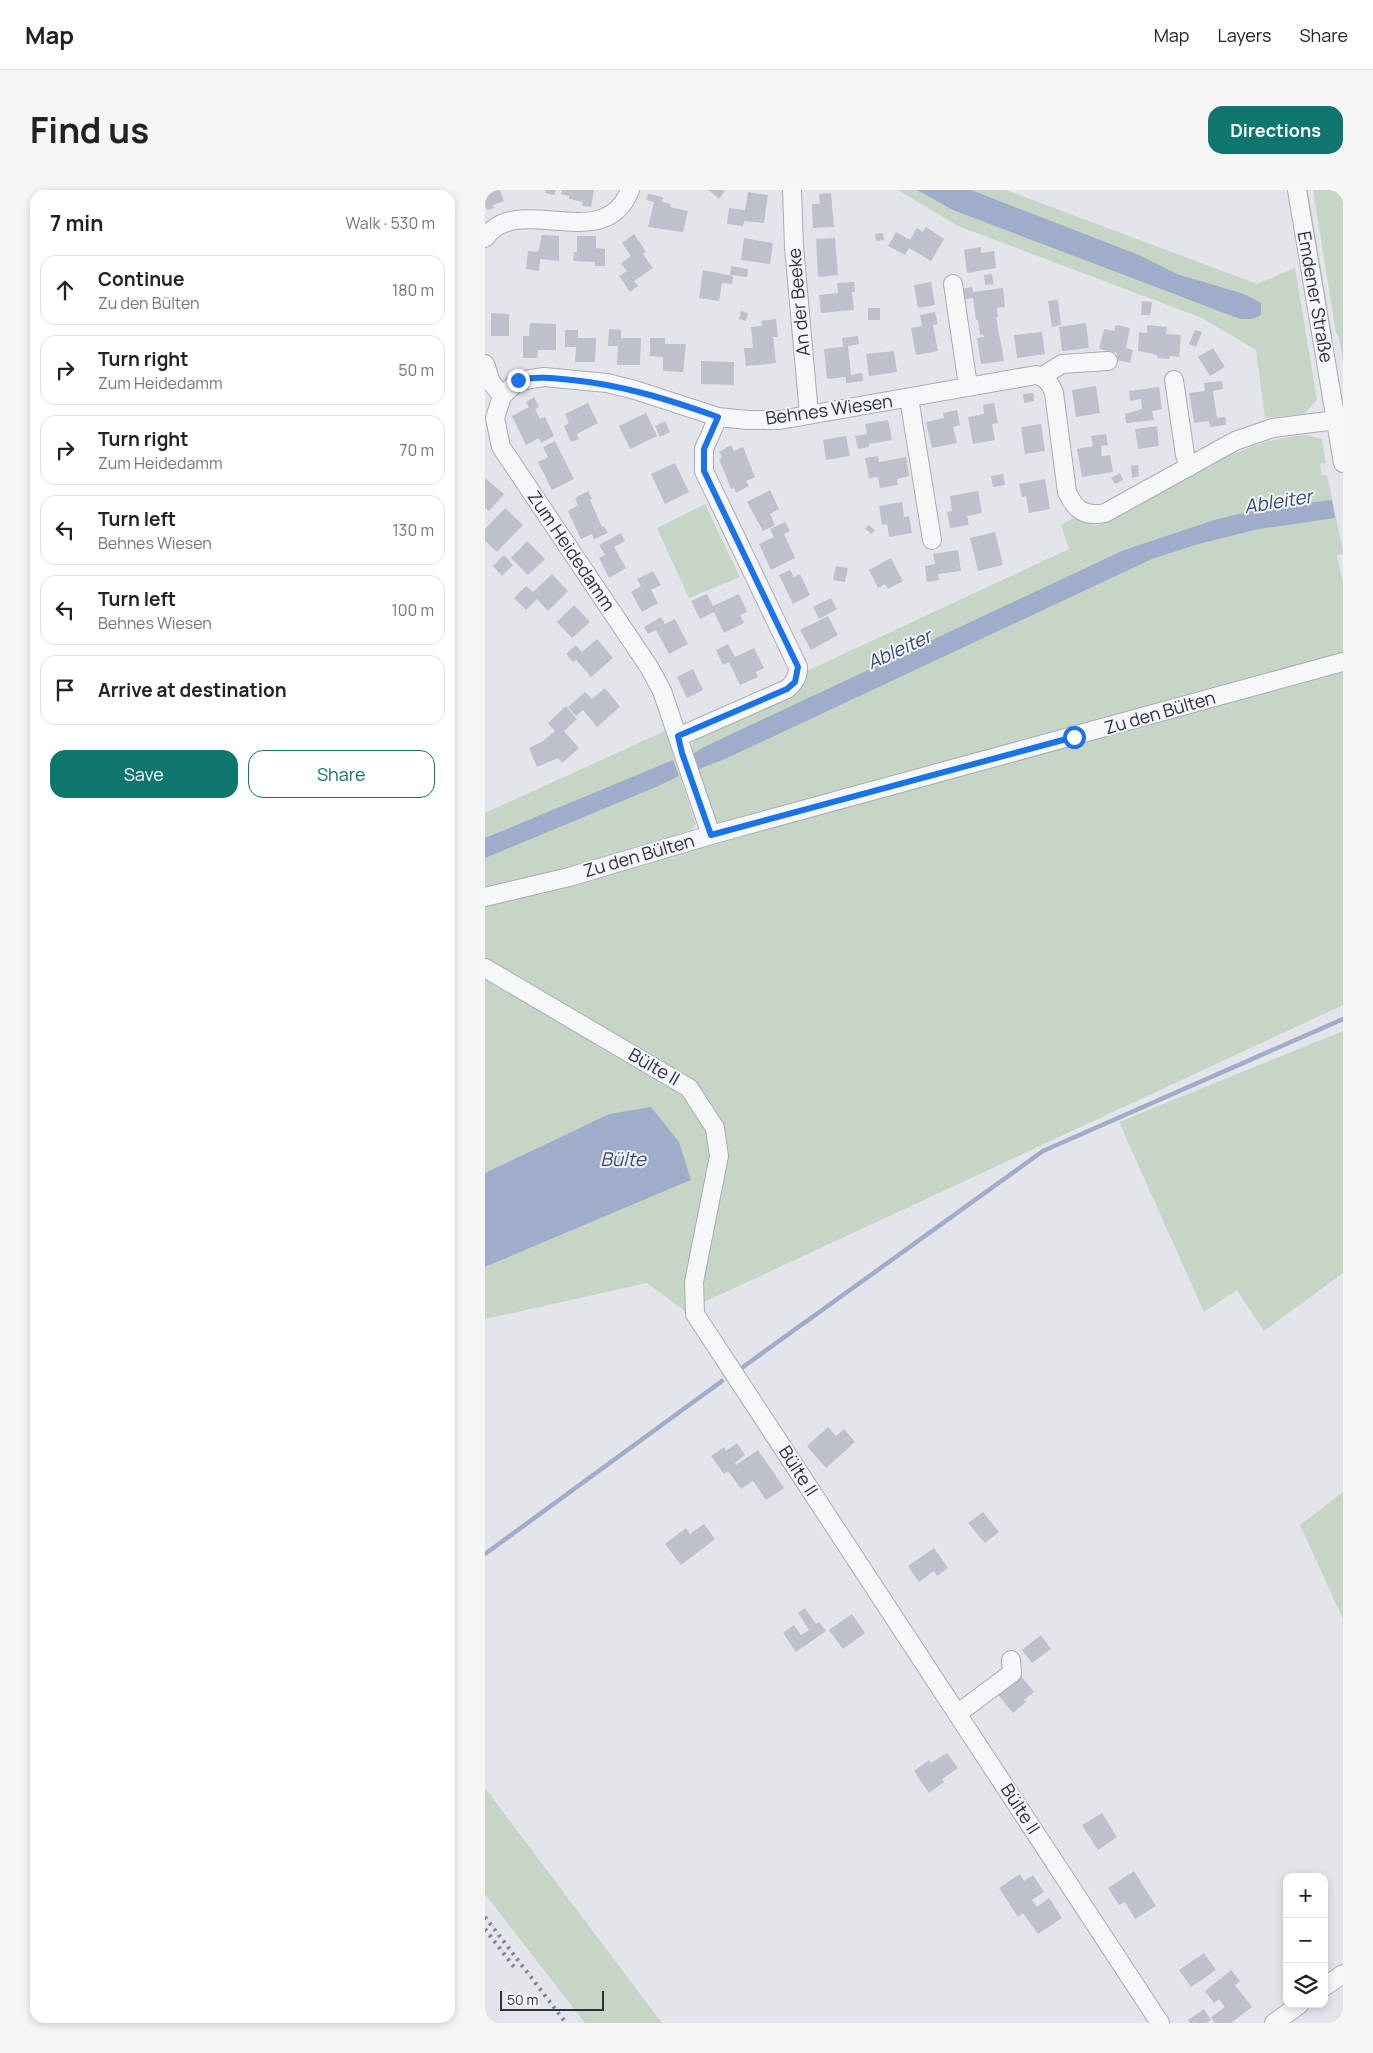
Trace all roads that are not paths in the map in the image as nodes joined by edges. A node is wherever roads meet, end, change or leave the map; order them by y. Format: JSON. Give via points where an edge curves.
{"nodes":[{"id":1,"x":631,"y":190,"type":"edge"},
{"id":2,"x":792,"y":190,"type":"edge"},
{"id":3,"x":1297,"y":190,"type":"edge"},
{"id":4,"x":485,"y":238,"type":"edge"},
{"id":5,"x":953,"y":284,"type":"dead end"},
{"id":6,"x":1108,"y":361,"type":"dead end"},
{"id":7,"x":485,"y":364,"type":"edge"},
{"id":8,"x":1043,"y":376,"type":"junction"},
{"id":9,"x":1174,"y":380,"type":"dead end"},
{"id":10,"x":968,"y":386,"type":"junction"},
{"id":11,"x":502,"y":396,"type":"junction"},
{"id":12,"x":909,"y":398,"type":"junction"},
{"id":13,"x":809,"y":414,"type":"junction"},
{"id":14,"x":718,"y":417,"type":"junction"},
{"id":15,"x":1336,"y":420,"type":"junction"},
{"id":16,"x":1343,"y":463,"type":"edge"},
{"id":17,"x":1189,"y":467,"type":"junction"},
{"id":18,"x":933,"y":540,"type":"dead end"},
{"id":19,"x":1343,"y":662,"type":"edge"},
{"id":20,"x":678,"y":736,"type":"junction"},
{"id":21,"x":711,"y":835,"type":"junction"},
{"id":22,"x":485,"y":897,"type":"edge"},
{"id":23,"x":485,"y":968,"type":"edge"},
{"id":24,"x":1011,"y":1660,"type":"dead end"},
{"id":25,"x":957,"y":1714,"type":"junction"},
{"id":26,"x":1343,"y":1974,"type":"edge"},
{"id":27,"x":1328,"y":1985,"type":"edge"},
{"id":28,"x":1295,"y":2008,"type":"edge"},
{"id":29,"x":1160,"y":2023,"type":"edge"},
{"id":30,"x":1274,"y":2023,"type":"edge"}],
"edges":[{"from":1,"to":4,"type":"street","via":[[618,209],[606,217],[583,221],[516,217],[501,221]]},
{"from":2,"to":13,"type":"street","name":"An der Beeke"},
{"from":3,"to":15,"type":"street","name":"Emdener Straße"},
{"from":5,"to":10,"type":"street"},
{"from":6,"to":8,"type":"street","name":"Behnes Wiesen","via":[[1062,364]]},
{"from":7,"to":11,"type":"street","via":[[491,382]]},
{"from":8,"to":10,"type":"street","name":"Behnes Wiesen","via":[[1028,374]]},
{"from":8,"to":17,"type":"street","via":[[1054,393],[1067,492],[1080,511],[1105,513]]},
{"from":9,"to":17,"type":"street"},
{"from":10,"to":12,"type":"street","name":"Behnes Wiesen"},
{"from":11,"to":14,"type":"street","name":"Behnes Wiesen","via":[[518,380],[589,382],[635,390]]},
{"from":11,"to":20,"type":"street","name":"Zum Heidedamm","via":[[495,418],[501,447],[649,667],[662,691]]},
{"from":12,"to":13,"type":"street","name":"Behnes Wiesen"},
{"from":12,"to":18,"type":"street","name":"Behnes Wiesen"},
{"from":13,"to":14,"type":"street","name":"Behnes Wiesen","via":[[772,420]]},
{"from":14,"to":20,"type":"street","via":[[704,449],[704,471],[798,667],[795,682],[787,689]]},
{"from":15,"to":16,"type":"street","name":"Emdener Straße"},
{"from":15,"to":17,"type":"street","via":[[1273,428],[1235,441]]},
{"from":19,"to":21,"type":"street","name":"Zu den Bülten"},
{"from":20,"to":21,"type":"street","name":"Zum Heidedamm"},
{"from":21,"to":22,"type":"street","name":"Zu den Bülten","via":[[569,877]]},
{"from":23,"to":25,"type":"street","name":"Bülte II","via":[[689,1088],[715,1128],[719,1156],[694,1282],[695,1314]]},
{"from":24,"to":25,"type":"street","via":[[1012,1673]]},
{"from":25,"to":29,"type":"street","name":"Bülte II"},
{"from":26,"to":27,"type":"street"},
{"from":28,"to":30,"type":"street"}]}
